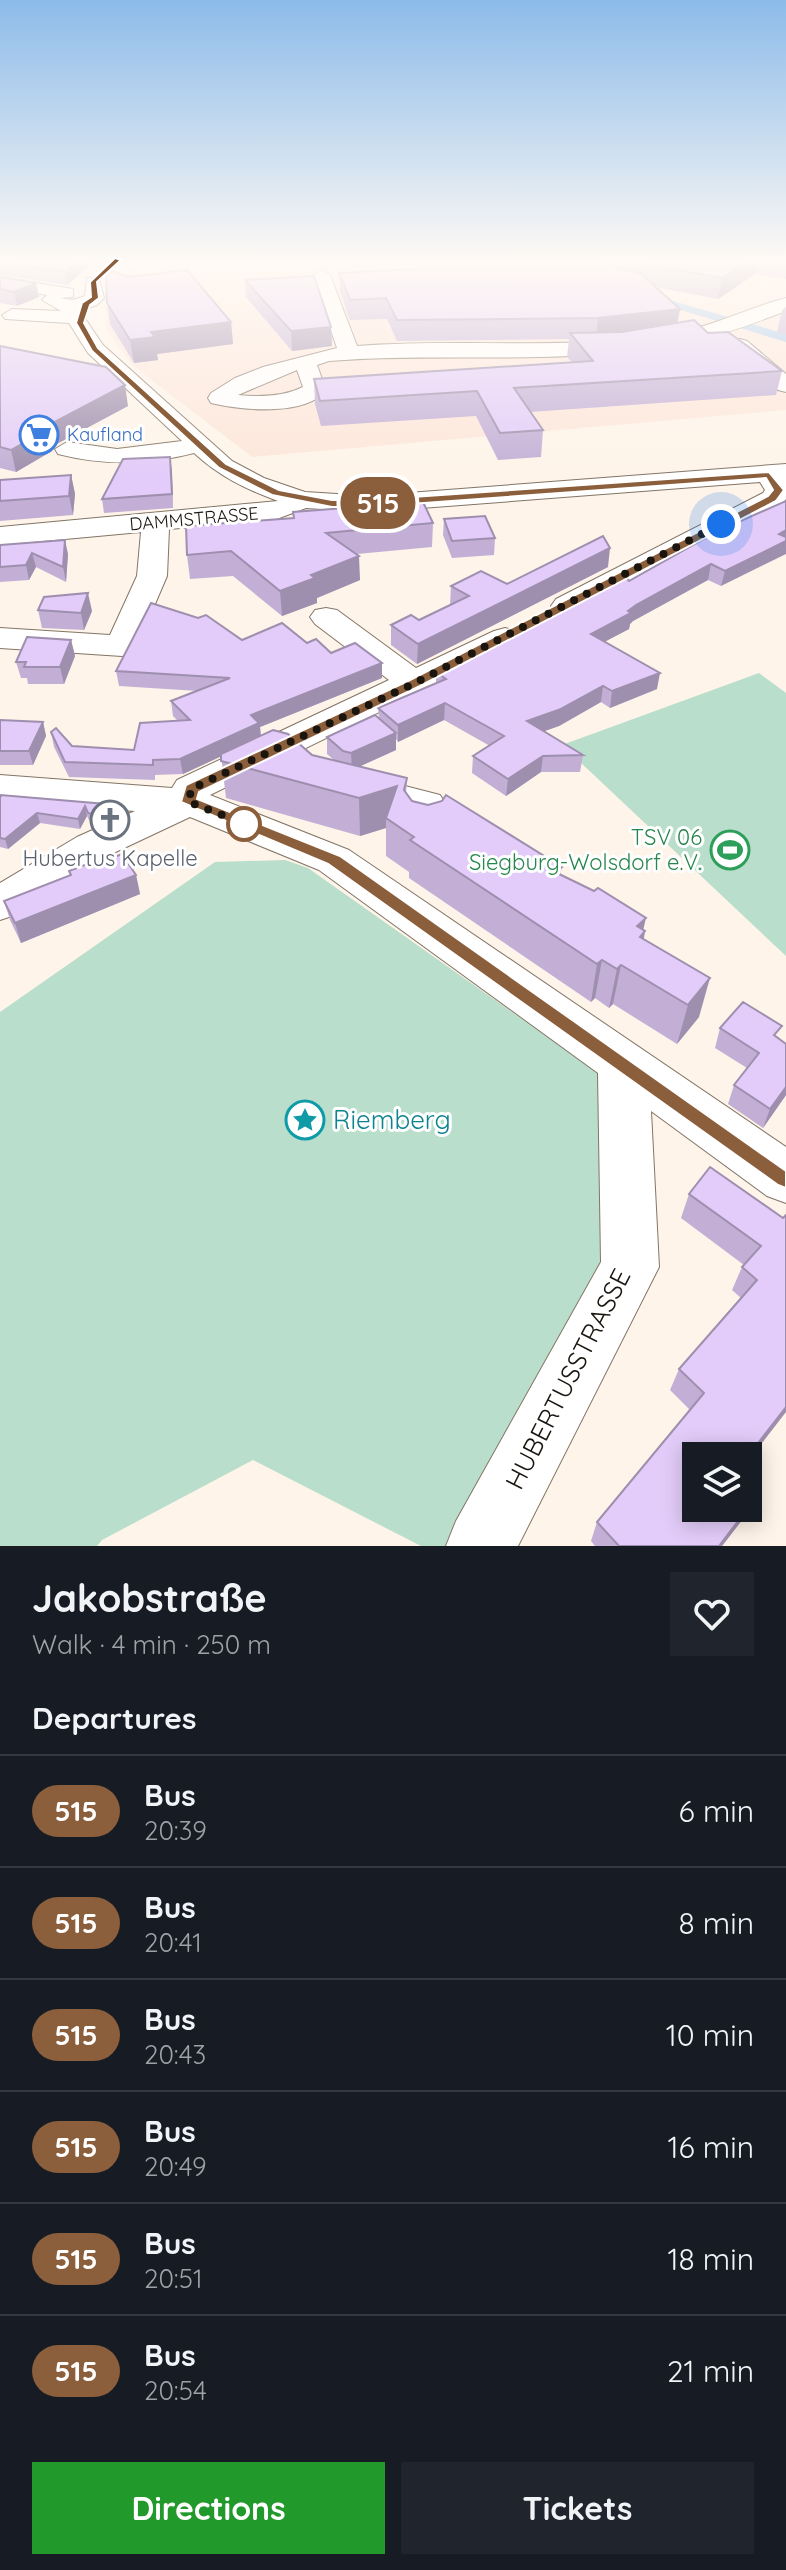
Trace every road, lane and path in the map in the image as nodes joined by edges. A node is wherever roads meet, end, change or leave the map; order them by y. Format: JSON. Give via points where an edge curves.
{"nodes":[{"id":1,"x":88,"y":332,"type":"edge"},
{"id":2,"x":342,"y":332,"type":"edge"},
{"id":3,"x":698,"y":332,"type":"edge"},
{"id":4,"x":739,"y":332,"type":"edge"},
{"id":5,"x":349,"y":353,"type":"junction"},
{"id":6,"x":305,"y":362,"type":"dead end"},
{"id":7,"x":786,"y":385,"type":"edge"},
{"id":8,"x":67,"y":449,"type":"dead end"},
{"id":9,"x":208,"y":452,"type":"junction"},
{"id":10,"x":106,"y":468,"type":"dead end"},
{"id":11,"x":778,"y":474,"type":"edge"},
{"id":12,"x":302,"y":500,"type":"junction"},
{"id":13,"x":156,"y":522,"type":"junction"},
{"id":14,"x":0,"y":536,"type":"edge"},
{"id":15,"x":326,"y":617,"type":"dead end"},
{"id":16,"x":0,"y":638,"type":"edge"},
{"id":17,"x":415,"y":683,"type":"junction"},
{"id":18,"x":289,"y":744,"type":"junction"},
{"id":19,"x":0,"y":788,"type":"edge"},
{"id":20,"x":189,"y":802,"type":"junction"},
{"id":21,"x":426,"y":826,"type":"edge"},
{"id":22,"x":0,"y":904,"type":"edge"},
{"id":23,"x":623,"y":1062,"type":"junction"},
{"id":24,"x":786,"y":1178,"type":"edge"},
{"id":25,"x":481,"y":1546,"type":"edge"}],
"edges":[{"from":1,"to":9,"type":"street","via":[[95,349]]},
{"from":2,"to":5,"type":"street"},
{"from":3,"to":5,"type":"street","via":[[613,347]]},
{"from":4,"to":7,"type":"street"},
{"from":5,"to":6,"type":"street"},
{"from":8,"to":9,"type":"street","via":[[133,457]]},
{"from":9,"to":10,"type":"street"},
{"from":9,"to":12,"type":"street","via":[[255,484]]},
{"from":11,"to":12,"type":"street","name":"DAMMSTRASSE","via":[[369,504]]},
{"from":11,"to":17,"type":"street","via":[[779,490],[772,499]]},
{"from":12,"to":13,"type":"street","name":"DAMMSTRASSE","via":[[274,512]]},
{"from":13,"to":14,"type":"street","name":"DAMMSTRASSE"},
{"from":13,"to":16,"type":"street","via":[[152,576],[122,646]]},
{"from":15,"to":17,"type":"street"},
{"from":17,"to":18,"type":"street"},
{"from":18,"to":20,"type":"street","via":[[191,789]]},
{"from":18,"to":21,"type":"street","via":[[325,776],[426,804]]},
{"from":19,"to":20,"type":"street"},
{"from":20,"to":22,"type":"street","via":[[91,847]]},
{"from":20,"to":23,"type":"street","via":[[334,860]]},
{"from":23,"to":24,"type":"street"},
{"from":23,"to":25,"type":"street","name":"HUBERTUSSTRASSE","via":[[630,1267]]}]}
